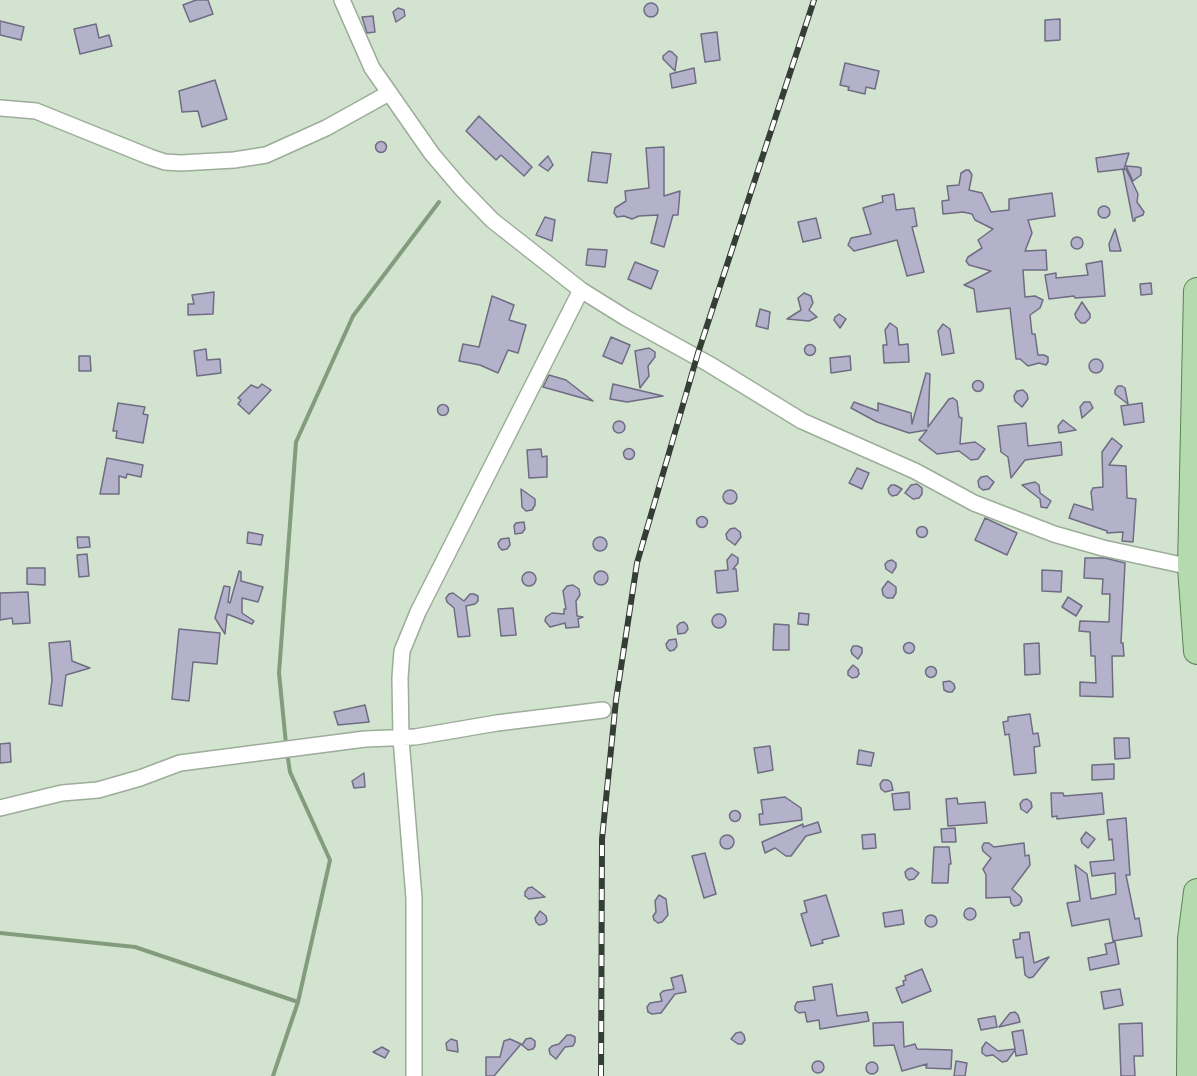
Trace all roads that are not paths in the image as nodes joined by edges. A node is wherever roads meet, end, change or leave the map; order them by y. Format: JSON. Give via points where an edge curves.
{"nodes":[{"id":1,"x":342,"y":0,"type":"edge"},
{"id":2,"x":389,"y":93,"type":"junction"},
{"id":3,"x":0,"y":108,"type":"edge"},
{"id":4,"x":581,"y":290,"type":"junction"},
{"id":5,"x":1197,"y":291,"type":"edge"},
{"id":6,"x":1191,"y":567,"type":"junction"},
{"id":7,"x":1197,"y":651,"type":"edge"},
{"id":8,"x":603,"y":710,"type":"dead end"},
{"id":9,"x":401,"y":739,"type":"junction"},
{"id":10,"x":0,"y":808,"type":"edge"},
{"id":11,"x":1197,"y":892,"type":"edge"},
{"id":12,"x":414,"y":1076,"type":"edge"},
{"id":13,"x":1190,"y":1076,"type":"edge"}],
"edges":[{"from":1,"to":2,"type":"street","via":[[372,68]]},
{"from":2,"to":3,"type":"street","via":[[266,155],[182,163],[150,157],[36,111]]},
{"from":2,"to":4,"type":"street","via":[[432,154],[476,204]]},
{"from":4,"to":6,"type":"street","via":[[802,421],[915,471],[974,503],[1054,534]]},
{"from":4,"to":9,"type":"street","via":[[409,630],[402,651],[400,678]]},
{"from":5,"to":6,"type":"main road"},
{"from":6,"to":7,"type":"main road"},
{"from":8,"to":9,"type":"street"},
{"from":9,"to":10,"type":"street","via":[[365,739],[180,763],[98,789]]},
{"from":9,"to":12,"type":"street","via":[[414,898]]},
{"from":11,"to":13,"type":"main road","via":[[1191,939]]}]}
